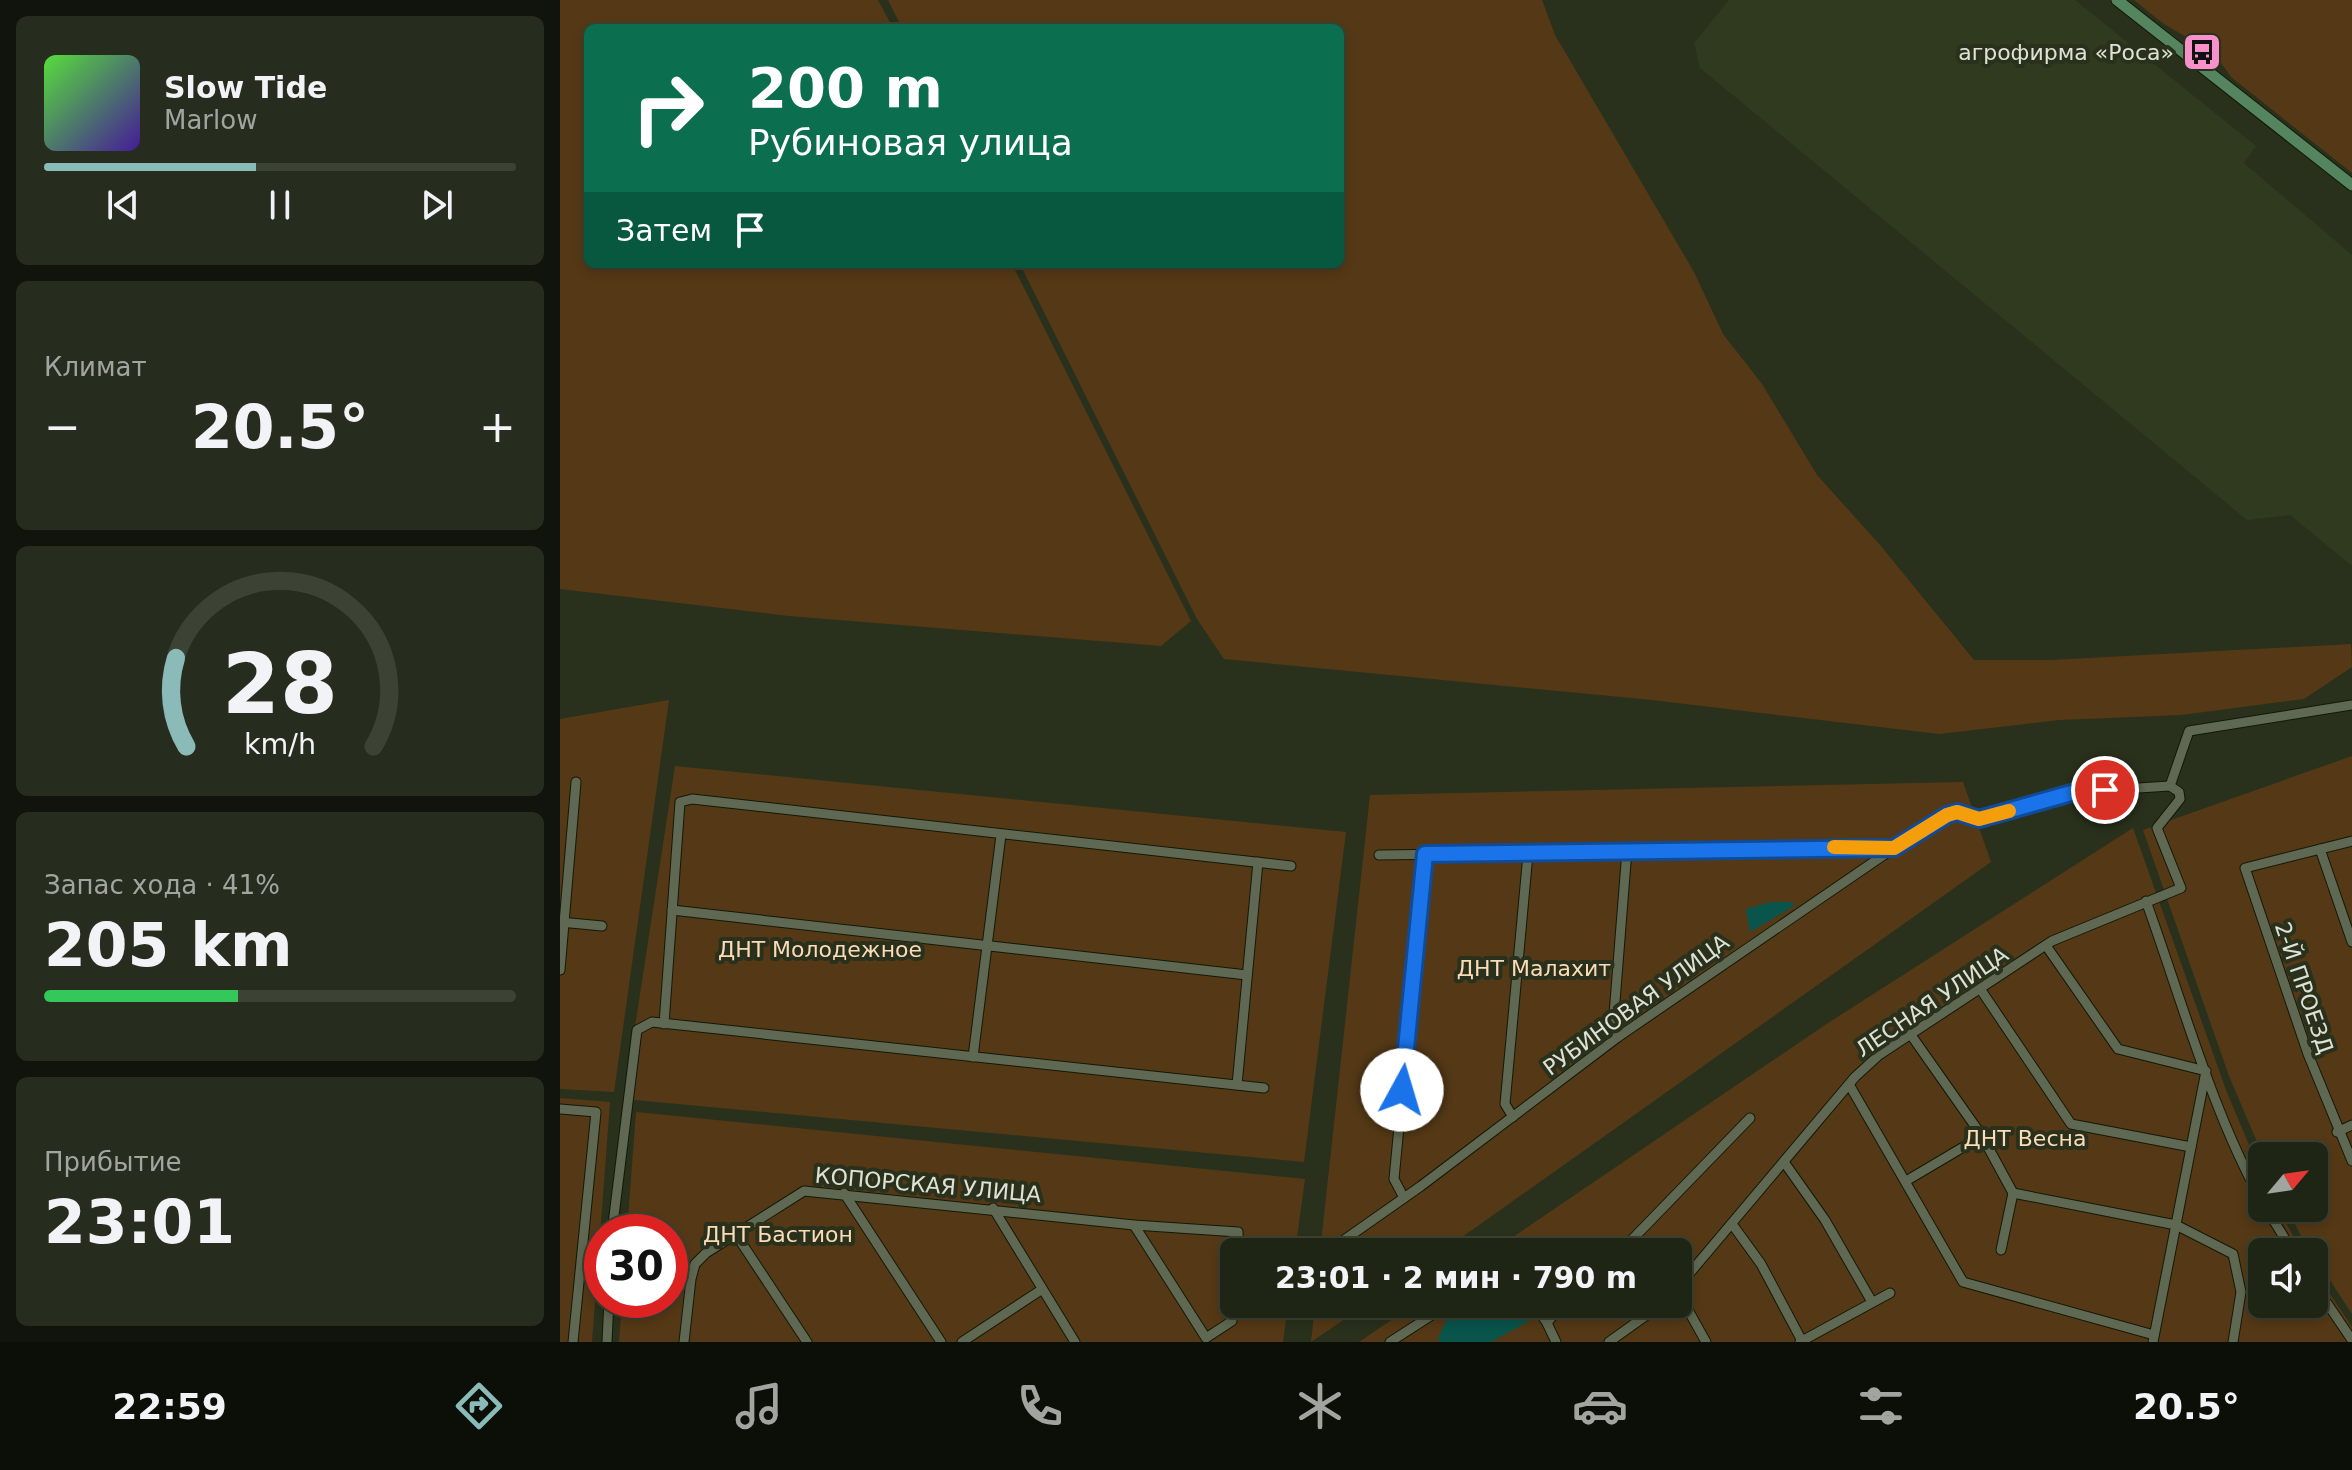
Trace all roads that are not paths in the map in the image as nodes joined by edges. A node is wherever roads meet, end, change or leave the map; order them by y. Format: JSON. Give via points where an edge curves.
{"nodes":[{"id":1,"x":2117,"y":0,"type":"edge"},
{"id":2,"x":2352,"y":185,"type":"edge"},
{"id":3,"x":2352,"y":705,"type":"edge"},
{"id":4,"x":576,"y":782,"type":"dead end"},
{"id":5,"x":2170,"y":786,"type":"junction"},
{"id":6,"x":1001,"y":835,"type":"junction"},
{"id":7,"x":2352,"y":841,"type":"edge"},
{"id":8,"x":1894,"y":848,"type":"junction"},
{"id":9,"x":2320,"y":849,"type":"junction"},
{"id":10,"x":1627,"y":850,"type":"junction"},
{"id":11,"x":1425,"y":854,"type":"junction"},
{"id":12,"x":1528,"y":854,"type":"junction"},
{"id":13,"x":1379,"y":855,"type":"dead end"},
{"id":14,"x":1258,"y":862,"type":"junction"},
{"id":15,"x":1291,"y":866,"type":"dead end"},
{"id":16,"x":2146,"y":901,"type":"junction"},
{"id":17,"x":672,"y":910,"type":"junction"},
{"id":18,"x":562,"y":922,"type":"edge"},
{"id":19,"x":602,"y":926,"type":"dead end"},
{"id":20,"x":2352,"y":942,"type":"edge"},
{"id":21,"x":987,"y":943,"type":"junction"},
{"id":22,"x":2047,"y":947,"type":"junction"},
{"id":23,"x":560,"y":970,"type":"edge"},
{"id":24,"x":1247,"y":975,"type":"junction"},
{"id":25,"x":1981,"y":990,"type":"junction"},
{"id":26,"x":664,"y":1024,"type":"junction"},
{"id":27,"x":1911,"y":1035,"type":"junction"},
{"id":28,"x":1618,"y":1037,"type":"junction"},
{"id":29,"x":973,"y":1057,"type":"junction"},
{"id":30,"x":2206,"y":1071,"type":"junction"},
{"id":31,"x":1237,"y":1085,"type":"junction"},
{"id":32,"x":1850,"y":1086,"type":"junction"},
{"id":33,"x":1264,"y":1088,"type":"dead end"},
{"id":34,"x":560,"y":1109,"type":"edge"},
{"id":35,"x":1513,"y":1117,"type":"junction"},
{"id":36,"x":1750,"y":1118,"type":"dead end"},
{"id":37,"x":2352,"y":1125,"type":"edge"},
{"id":38,"x":2337,"y":1132,"type":"junction"},
{"id":39,"x":1982,"y":1136,"type":"junction"},
{"id":40,"x":2191,"y":1147,"type":"junction"},
{"id":41,"x":2352,"y":1161,"type":"edge"},
{"id":42,"x":1784,"y":1162,"type":"junction"},
{"id":43,"x":2248,"y":1176,"type":"edge"},
{"id":44,"x":1906,"y":1181,"type":"junction"},
{"id":45,"x":844,"y":1193,"type":"junction"},
{"id":46,"x":2013,"y":1193,"type":"junction"},
{"id":47,"x":1404,"y":1198,"type":"junction"},
{"id":48,"x":993,"y":1208,"type":"junction"},
{"id":49,"x":614,"y":1214,"type":"edge"},
{"id":50,"x":1732,"y":1224,"type":"junction"},
{"id":51,"x":1134,"y":1225,"type":"junction"},
{"id":52,"x":2176,"y":1225,"type":"junction"},
{"id":53,"x":735,"y":1233,"type":"junction"},
{"id":54,"x":1238,"y":1238,"type":"edge"},
{"id":55,"x":1347,"y":1238,"type":"edge"},
{"id":56,"x":1634,"y":1238,"type":"edge"},
{"id":57,"x":2001,"y":1250,"type":"dead end"},
{"id":58,"x":1692,"y":1272,"type":"edge"},
{"id":59,"x":1041,"y":1290,"type":"junction"},
{"id":60,"x":1890,"y":1293,"type":"dead end"},
{"id":61,"x":1872,"y":1302,"type":"junction"},
{"id":62,"x":2328,"y":1305,"type":"edge"},
{"id":63,"x":1692,"y":1316,"type":"edge"},
{"id":64,"x":608,"y":1318,"type":"edge"},
{"id":65,"x":1232,"y":1318,"type":"edge"},
{"id":66,"x":1427,"y":1318,"type":"edge"},
{"id":67,"x":1544,"y":1318,"type":"edge"},
{"id":68,"x":1551,"y":1318,"type":"edge"},
{"id":69,"x":1647,"y":1318,"type":"edge"},
{"id":70,"x":1547,"y":1323,"type":"junction"},
{"id":71,"x":2154,"y":1338,"type":"edge"},
{"id":72,"x":2352,"y":1340,"type":"edge"},
{"id":73,"x":573,"y":1342,"type":"edge"},
{"id":74,"x":607,"y":1342,"type":"edge"},
{"id":75,"x":684,"y":1342,"type":"edge"},
{"id":76,"x":807,"y":1342,"type":"edge"},
{"id":77,"x":941,"y":1342,"type":"edge"},
{"id":78,"x":962,"y":1342,"type":"edge"},
{"id":79,"x":1075,"y":1342,"type":"edge"},
{"id":80,"x":1390,"y":1342,"type":"edge"},
{"id":81,"x":1556,"y":1342,"type":"edge"},
{"id":82,"x":1609,"y":1342,"type":"edge"},
{"id":83,"x":1706,"y":1342,"type":"edge"},
{"id":84,"x":1801,"y":1342,"type":"edge"},
{"id":85,"x":2233,"y":1342,"type":"edge"}],
"edges":[{"from":1,"to":2,"type":"main road"},
{"from":3,"to":5,"type":"street","via":[[2189,731]]},
{"from":4,"to":18,"type":"street"},
{"from":5,"to":8,"type":"street","name":"РУБИНОВАЯ УЛИЦА","via":[[2075,792],[1979,819],[1957,812]]},
{"from":5,"to":16,"type":"street","name":"ЛЕСНАЯ УЛИЦА","via":[[2180,799],[2157,828],[2181,888]]},
{"from":6,"to":14,"type":"street"},
{"from":6,"to":17,"type":"street","via":[[692,799],[680,802]]},
{"from":6,"to":21,"type":"street"},
{"from":7,"to":9,"type":"street"},
{"from":8,"to":10,"type":"street"},
{"from":8,"to":28,"type":"street","name":"РУБИНОВАЯ УЛИЦА"},
{"from":9,"to":20,"type":"street"},
{"from":9,"to":38,"type":"street","name":"2-Й ПРОЕЗД","via":[[2245,868]]},
{"from":10,"to":12,"type":"street"},
{"from":10,"to":28,"type":"street","via":[[1613,1027]]},
{"from":11,"to":12,"type":"street"},
{"from":11,"to":13,"type":"street"},
{"from":11,"to":47,"type":"street","via":[[1394,1179]]},
{"from":12,"to":35,"type":"street","via":[[1505,1104]]},
{"from":14,"to":15,"type":"street"},
{"from":14,"to":24,"type":"street"},
{"from":16,"to":22,"type":"street","name":"ЛЕСНАЯ УЛИЦА"},
{"from":16,"to":30,"type":"street"},
{"from":17,"to":21,"type":"street"},
{"from":17,"to":26,"type":"street"},
{"from":18,"to":19,"type":"street"},
{"from":18,"to":23,"type":"street"},
{"from":21,"to":24,"type":"street"},
{"from":21,"to":29,"type":"street"},
{"from":22,"to":25,"type":"street","name":"ЛЕСНАЯ УЛИЦА"},
{"from":22,"to":30,"type":"street","via":[[2118,1049]]},
{"from":24,"to":31,"type":"street"},
{"from":25,"to":27,"type":"street","name":"ЛЕСНАЯ УЛИЦА"},
{"from":25,"to":40,"type":"street","via":[[2071,1124]]},
{"from":26,"to":29,"type":"street"},
{"from":26,"to":49,"type":"street","via":[[652,1022],[637,1030]]},
{"from":27,"to":32,"type":"street","name":"ЛЕСНАЯ УЛИЦА","via":[[1879,1055]]},
{"from":27,"to":39,"type":"street"},
{"from":28,"to":35,"type":"street","name":"РУБИНОВАЯ УЛИЦА"},
{"from":29,"to":31,"type":"street"},
{"from":30,"to":40,"type":"street"},
{"from":30,"to":43,"type":"street"},
{"from":31,"to":33,"type":"street"},
{"from":32,"to":42,"type":"street","name":"ЛЕСНАЯ УЛИЦА"},
{"from":32,"to":44,"type":"street"},
{"from":34,"to":73,"type":"street","via":[[596,1112]]},
{"from":35,"to":47,"type":"street","name":"РУБИНОВАЯ УЛИЦА"},
{"from":36,"to":56,"type":"street"},
{"from":37,"to":38,"type":"street"},
{"from":38,"to":41,"type":"street","name":"2-Й ПРОЕЗД"},
{"from":39,"to":44,"type":"street"},
{"from":39,"to":46,"type":"street"},
{"from":40,"to":52,"type":"street"},
{"from":42,"to":50,"type":"street","name":"ЛЕСНАЯ УЛИЦА"},
{"from":42,"to":61,"type":"street"},
{"from":44,"to":71,"type":"street","via":[[1963,1282]]},
{"from":45,"to":48,"type":"street","name":"КОПОРСКАЯ УЛИЦА"},
{"from":45,"to":53,"type":"street","name":"КОПОРСКАЯ УЛИЦА","via":[[804,1191]]},
{"from":45,"to":77,"type":"street"},
{"from":46,"to":52,"type":"street"},
{"from":46,"to":57,"type":"street"},
{"from":47,"to":55,"type":"street","name":"РУБИНОВАЯ УЛИЦА"},
{"from":48,"to":51,"type":"street","name":"КОПОРСКАЯ УЛИЦА"},
{"from":48,"to":59,"type":"street"},
{"from":50,"to":58,"type":"street","name":"ЛЕСНАЯ УЛИЦА"},
{"from":50,"to":84,"type":"street","via":[[1761,1264]]},
{"from":51,"to":54,"type":"street","name":"КОПОРСКАЯ УЛИЦА","via":[[1238,1232]]},
{"from":51,"to":65,"type":"street","via":[[1206,1338]]},
{"from":52,"to":71,"type":"street"},
{"from":52,"to":85,"type":"street","via":[[2233,1254],[2241,1292]]},
{"from":53,"to":75,"type":"street","name":"КОПОРСКАЯ УЛИЦА","via":[[695,1264]]},
{"from":53,"to":76,"type":"street"},
{"from":59,"to":78,"type":"street"},
{"from":59,"to":79,"type":"street"},
{"from":60,"to":61,"type":"street"},
{"from":61,"to":84,"type":"street"},
{"from":62,"to":72,"type":"street"},
{"from":63,"to":83,"type":"street"},
{"from":64,"to":74,"type":"street"},
{"from":66,"to":80,"type":"street"},
{"from":67,"to":70,"type":"street"},
{"from":68,"to":70,"type":"street"},
{"from":69,"to":82,"type":"street"},
{"from":70,"to":81,"type":"street"}]}
